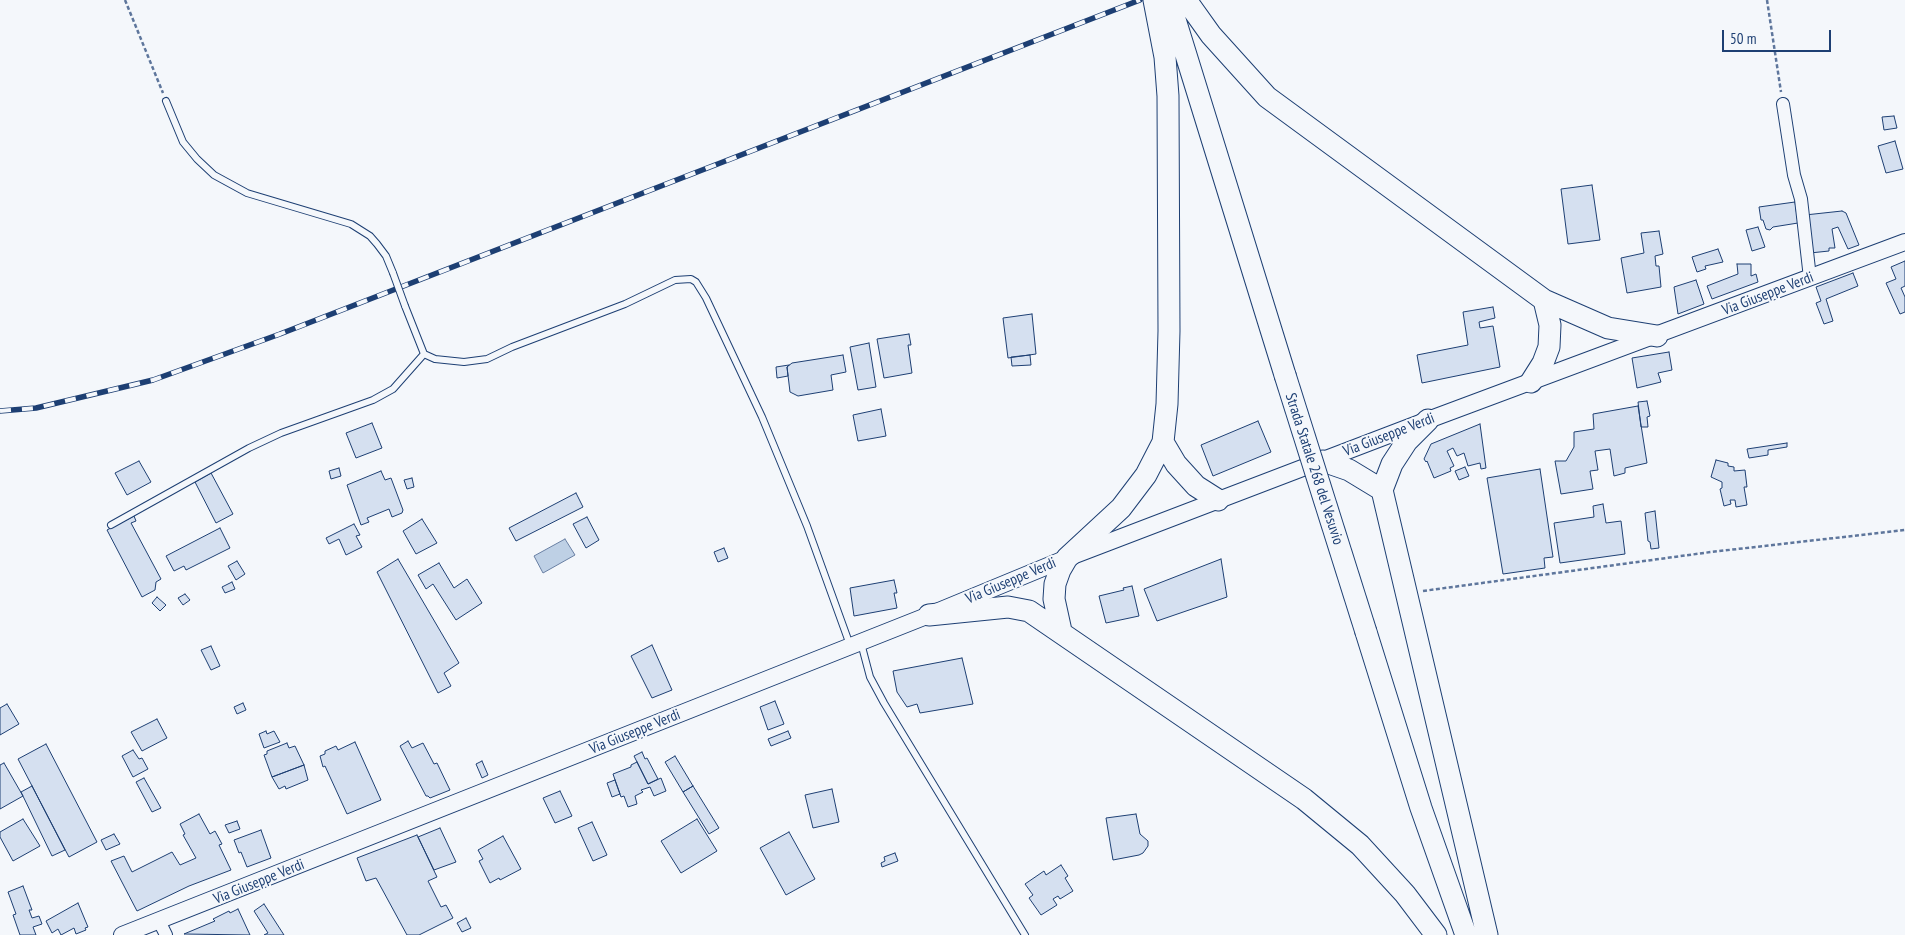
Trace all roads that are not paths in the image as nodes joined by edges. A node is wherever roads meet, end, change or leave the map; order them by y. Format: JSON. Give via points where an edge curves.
{"nodes":[{"id":1,"x":1167,"y":4,"type":"edge"},
{"id":2,"x":166,"y":102,"type":"road end"},
{"id":3,"x":1783,"y":104,"type":"road end"},
{"id":4,"x":1905,"y":242,"type":"edge"},
{"id":5,"x":1810,"y":278,"type":"junction"},
{"id":6,"x":1544,"y":300,"type":"junction"},
{"id":7,"x":1657,"y":336,"type":"junction"},
{"id":8,"x":424,"y":354,"type":"junction"},
{"id":9,"x":1531,"y":382,"type":"junction"},
{"id":10,"x":1428,"y":420,"type":"junction"},
{"id":11,"x":1163,"y":442,"type":"junction"},
{"id":12,"x":1323,"y":461,"type":"junction"},
{"id":13,"x":1382,"y":490,"type":"junction"},
{"id":14,"x":1218,"y":500,"type":"junction"},
{"id":15,"x":111,"y":525,"type":"dead end"},
{"id":16,"x":1067,"y":558,"type":"junction"},
{"id":17,"x":929,"y":615,"type":"junction"},
{"id":18,"x":1061,"y":631,"type":"junction"},
{"id":19,"x":856,"y":644,"type":"junction"},
{"id":20,"x":163,"y":928,"type":"edge"},
{"id":21,"x":122,"y":935,"type":"edge"},
{"id":22,"x":1024,"y":935,"type":"edge"},
{"id":23,"x":1436,"y":935,"type":"edge"},
{"id":24,"x":1466,"y":935,"type":"edge"},
{"id":25,"x":1487,"y":935,"type":"edge"}],
"edges":[{"from":1,"to":6,"type":"highway","via":[[1211,34],[1267,97]]},
{"from":1,"to":11,"type":"highway","via":[[1169,331]]},
{"from":1,"to":24,"type":"highway","name":"Strada Statale 268 del Vesuvio","bridge":true,"via":[[1430,834]]},
{"from":2,"to":8,"type":"lane","bridge":true,"via":[[183,142],[214,175],[247,193],[351,224],[370,236],[386,256]]},
{"from":3,"to":5,"type":"street","via":[[1801,199]]},
{"from":4,"to":5,"type":"street","name":"Via Giuseppe Verdi"},
{"from":5,"to":7,"type":"street","name":"Via Giuseppe Verdi"},
{"from":6,"to":7,"type":"highway","via":[[1608,328]]},
{"from":6,"to":9,"type":"highway","via":[[1550,325],[1549,347]]},
{"from":7,"to":9,"type":"street","name":"Via Giuseppe Verdi"},
{"from":8,"to":15,"type":"lane","via":[[393,389],[373,400],[249,448]]},
{"from":8,"to":19,"type":"lane","via":[[435,359],[464,362],[487,358],[625,304],[675,280],[691,279],[696,282],[762,417]]},
{"from":9,"to":10,"type":"street","name":"Via Giuseppe Verdi"},
{"from":10,"to":12,"type":"street","name":"Via Giuseppe Verdi"},
{"from":10,"to":13,"type":"highway","via":[[1406,441]]},
{"from":11,"to":14,"type":"highway","via":[[1176,464],[1196,486]]},
{"from":11,"to":16,"type":"highway","via":[[1146,475],[1121,508]]},
{"from":12,"to":13,"type":"highway","via":[[1349,470]]},
{"from":12,"to":14,"type":"street","name":"Via Giuseppe Verdi"},
{"from":13,"to":25,"type":"highway"},
{"from":14,"to":16,"type":"street","name":"Via Giuseppe Verdi"},
{"from":16,"to":17,"type":"street","name":"Via Giuseppe Verdi"},
{"from":16,"to":18,"type":"highway","via":[[1055,584],[1054,599]]},
{"from":17,"to":18,"type":"highway","via":[[1008,607],[1030,611]]},
{"from":17,"to":19,"type":"street","name":"Via Giuseppe Verdi"},
{"from":18,"to":23,"type":"highway","via":[[1304,799],[1360,845],[1405,894]]},
{"from":19,"to":20,"type":"street","name":"Via Giuseppe Verdi"},
{"from":19,"to":22,"type":"lane","via":[[884,703]]},
{"from":20,"to":21,"type":"street","name":"Via Giuseppe Verdi"}]}
